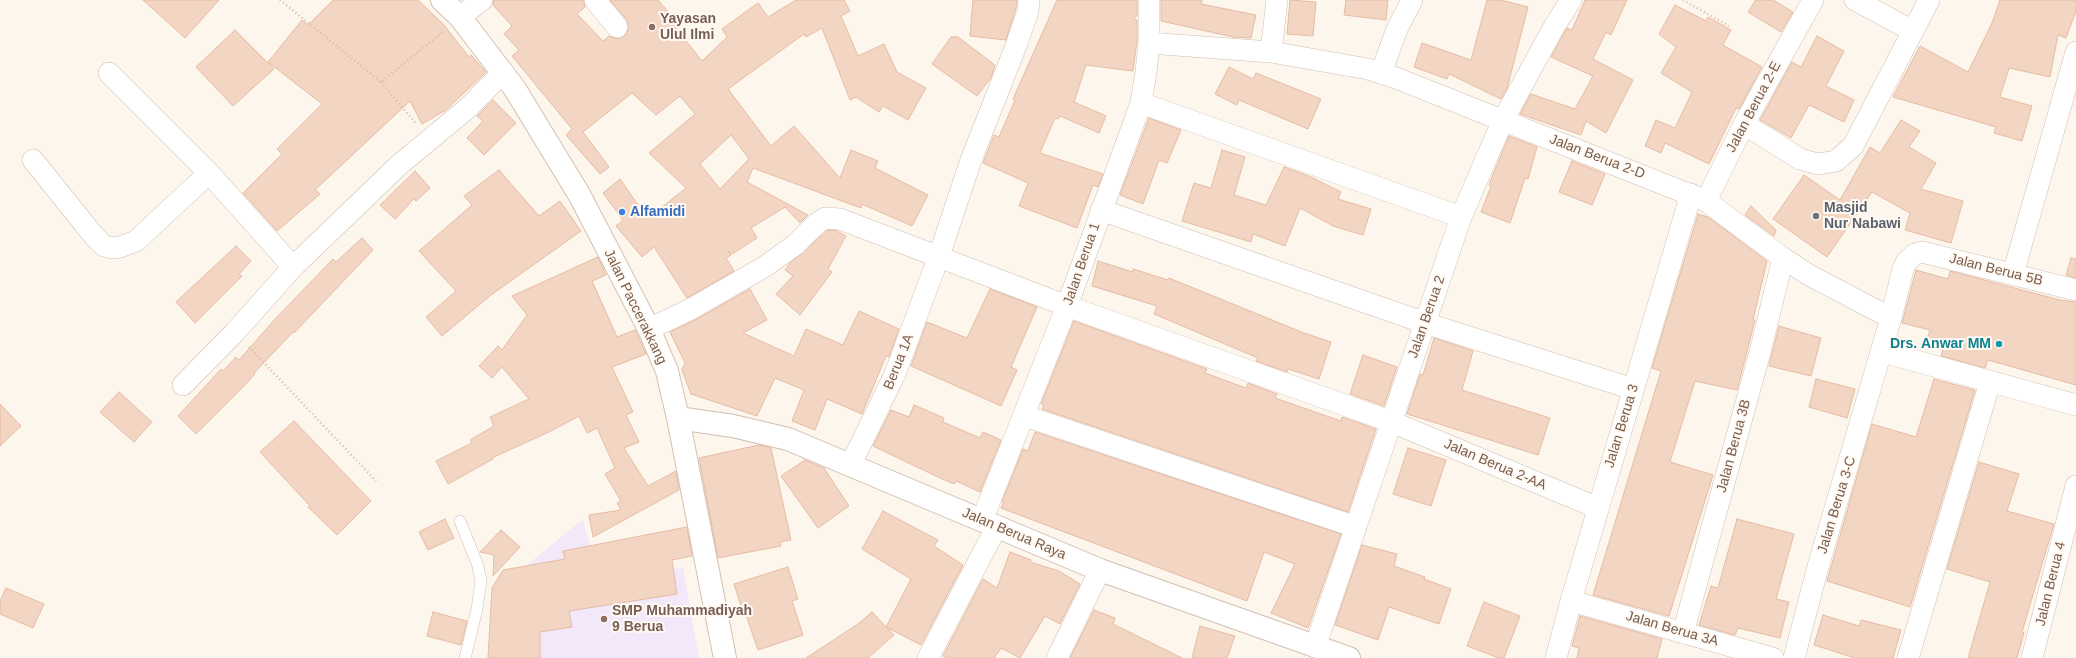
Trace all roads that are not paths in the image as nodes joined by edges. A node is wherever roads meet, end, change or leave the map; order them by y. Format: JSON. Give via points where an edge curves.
{"nodes":[{"id":1,"x":442,"y":0,"type":"edge"},
{"id":2,"x":482,"y":0,"type":"edge"},
{"id":3,"x":595,"y":0,"type":"edge"},
{"id":4,"x":1029,"y":0,"type":"edge"},
{"id":5,"x":1149,"y":0,"type":"edge"},
{"id":6,"x":1278,"y":0,"type":"edge"},
{"id":7,"x":1412,"y":0,"type":"edge"},
{"id":8,"x":1571,"y":0,"type":"edge"},
{"id":9,"x":1813,"y":0,"type":"edge"},
{"id":10,"x":1855,"y":0,"type":"edge"},
{"id":11,"x":1929,"y":0,"type":"edge"},
{"id":12,"x":460,"y":18,"type":"junction"},
{"id":13,"x":617,"y":26,"type":"dead end"},
{"id":14,"x":1913,"y":31,"type":"junction"},
{"id":15,"x":1149,"y":43,"type":"junction"},
{"id":16,"x":1271,"y":52,"type":"junction"},
{"id":17,"x":2076,"y":52,"type":"edge"},
{"id":18,"x":503,"y":72,"type":"junction"},
{"id":19,"x":109,"y":73,"type":"dead end"},
{"id":20,"x":1382,"y":73,"type":"junction"},
{"id":21,"x":1141,"y":102,"type":"junction"},
{"id":22,"x":1503,"y":120,"type":"junction"},
{"id":23,"x":1744,"y":124,"type":"junction"},
{"id":24,"x":33,"y":160,"type":"dead end"},
{"id":25,"x":208,"y":173,"type":"junction"},
{"id":26,"x":1699,"y":197,"type":"junction"},
{"id":27,"x":1101,"y":210,"type":"junction"},
{"id":28,"x":1461,"y":217,"type":"junction"},
{"id":29,"x":1916,"y":254,"type":"joint"},
{"id":30,"x":939,"y":256,"type":"junction"},
{"id":31,"x":1783,"y":258,"type":"junction"},
{"id":32,"x":293,"y":267,"type":"junction"},
{"id":33,"x":2013,"y":274,"type":"junction"},
{"id":34,"x":2076,"y":290,"type":"edge"},
{"id":35,"x":1067,"y":306,"type":"junction"},
{"id":36,"x":1891,"y":318,"type":"junction"},
{"id":37,"x":1425,"y":323,"type":"junction"},
{"id":38,"x":649,"y":329,"type":"junction"},
{"id":39,"x":1883,"y":352,"type":"junction"},
{"id":40,"x":1990,"y":382,"type":"junction"},
{"id":41,"x":183,"y":385,"type":"dead end"},
{"id":42,"x":1633,"y":389,"type":"junction"},
{"id":43,"x":2076,"y":405,"type":"edge"},
{"id":44,"x":1025,"y":416,"type":"junction"},
{"id":45,"x":678,"y":418,"type":"junction"},
{"id":46,"x":1392,"y":422,"type":"junction"},
{"id":47,"x":851,"y":464,"type":"junction"},
{"id":48,"x":2076,"y":486,"type":"edge"},
{"id":49,"x":1598,"y":508,"type":"junction"},
{"id":50,"x":460,"y":521,"type":"dead end"},
{"id":51,"x":989,"y":524,"type":"junction"},
{"id":52,"x":1356,"y":527,"type":"junction"},
{"id":53,"x":1100,"y":570,"type":"junction"},
{"id":54,"x":1571,"y":601,"type":"junction"},
{"id":55,"x":1683,"y":633,"type":"junction"},
{"id":56,"x":1315,"y":647,"type":"junction"},
{"id":57,"x":465,"y":658,"type":"edge"},
{"id":58,"x":725,"y":658,"type":"edge"},
{"id":59,"x":928,"y":658,"type":"edge"},
{"id":60,"x":1057,"y":658,"type":"edge"},
{"id":61,"x":1349,"y":658,"type":"edge"},
{"id":62,"x":1556,"y":658,"type":"edge"},
{"id":63,"x":1773,"y":658,"type":"edge"},
{"id":64,"x":1794,"y":658,"type":"edge"},
{"id":65,"x":1908,"y":658,"type":"edge"},
{"id":66,"x":2032,"y":658,"type":"edge"}],
"edges":[{"from":1,"to":12,"type":"main road","name":"Jalan Paccerakkang"},
{"from":2,"to":12,"type":"street"},
{"from":3,"to":13,"type":"street"},
{"from":4,"to":30,"type":"street","name":"Berua 1A","via":[[1028,11],[1016,46],[971,160]]},
{"from":5,"to":15,"type":"street","name":"Jalan Berua 1"},
{"from":6,"to":16,"type":"street"},
{"from":7,"to":20,"type":"street","via":[[1397,29]]},
{"from":8,"to":22,"type":"street","name":"Jalan Berua 2"},
{"from":9,"to":23,"type":"street","name":"Jalan Berua 2-E"},
{"from":10,"to":14,"type":"street"},
{"from":11,"to":14,"type":"street"},
{"from":12,"to":18,"type":"main road","name":"Jalan Paccerakkang"},
{"from":14,"to":23,"type":"street","via":[[1853,146],[1836,161],[1818,164],[1800,159]]},
{"from":15,"to":16,"type":"street","name":"Jalan Berua 2-D"},
{"from":15,"to":21,"type":"street","name":"Jalan Berua 1"},
{"from":16,"to":20,"type":"street","name":"Jalan Berua 2-D"},
{"from":17,"to":33,"type":"street"},
{"from":18,"to":32,"type":"street","via":[[469,108],[399,165]]},
{"from":18,"to":38,"type":"main road","name":"Jalan Paccerakkang","via":[[580,196]]},
{"from":19,"to":25,"type":"street"},
{"from":20,"to":22,"type":"street","name":"Jalan Berua 2-D"},
{"from":21,"to":27,"type":"street","name":"Jalan Berua 1"},
{"from":21,"to":28,"type":"street"},
{"from":22,"to":26,"type":"street","name":"Jalan Berua 2-D"},
{"from":22,"to":28,"type":"street","name":"Jalan Berua 2"},
{"from":23,"to":26,"type":"street","name":"Jalan Berua 2-E"},
{"from":24,"to":25,"type":"street","via":[[94,236],[104,246],[111,248],[136,241]]},
{"from":25,"to":32,"type":"street"},
{"from":26,"to":31,"type":"street","name":"Jalan Berua 2-D"},
{"from":26,"to":42,"type":"street","name":"Jalan Berua 3"},
{"from":27,"to":35,"type":"street","name":"Jalan Berua 1"},
{"from":27,"to":37,"type":"street"},
{"from":28,"to":37,"type":"street","name":"Jalan Berua 2"},
{"from":29,"to":33,"type":"street","name":"Jalan Berua 5B","via":[[1922,252]]},
{"from":29,"to":36,"type":"street","name":"Jalan Berua 3-C","via":[[1907,261],[1903,269]]},
{"from":30,"to":35,"type":"street","name":"Jalan Berua 2-AA"},
{"from":30,"to":38,"type":"street","name":"Jalan Berua 2-AA","via":[[840,219],[825,218],[795,245],[764,267],[691,309]]},
{"from":30,"to":47,"type":"street","name":"Berua 1A","via":[[895,374]]},
{"from":31,"to":36,"type":"street","name":"Jalan Berua 2-D","via":[[1809,275]]},
{"from":31,"to":55,"type":"street","name":"Jalan Berua 3B"},
{"from":32,"to":41,"type":"street"},
{"from":33,"to":34,"type":"street","name":"Jalan Berua 5B"},
{"from":35,"to":44,"type":"street","name":"Jalan Berua 1"},
{"from":35,"to":46,"type":"street","name":"Jalan Berua 2-AA"},
{"from":36,"to":39,"type":"street","name":"Jalan Berua 3-C"},
{"from":37,"to":42,"type":"street"},
{"from":37,"to":46,"type":"street","name":"Jalan Berua 2"},
{"from":38,"to":45,"type":"main road","name":"Jalan Paccerakkang","via":[[667,371]]},
{"from":39,"to":40,"type":"street"},
{"from":39,"to":64,"type":"street","name":"Jalan Berua 3-C","via":[[1819,563]]},
{"from":40,"to":43,"type":"street"},
{"from":40,"to":65,"type":"street"},
{"from":42,"to":49,"type":"street","name":"Jalan Berua 3"},
{"from":44,"to":51,"type":"street","name":"Jalan Berua 1"},
{"from":44,"to":52,"type":"street"},
{"from":45,"to":47,"type":"main road","name":"Jalan Berua Raya","via":[[733,426],[775,436]]},
{"from":45,"to":58,"type":"main road","name":"Jalan Paccerakkang"},
{"from":46,"to":49,"type":"street","name":"Jalan Berua 2-AA"},
{"from":46,"to":52,"type":"street","name":"Jalan Berua 2"},
{"from":47,"to":51,"type":"main road","name":"Jalan Berua Raya"},
{"from":48,"to":66,"type":"street","name":"Jalan Berua 4"},
{"from":49,"to":54,"type":"street","name":"Jalan Berua 3"},
{"from":50,"to":57,"type":"lane","via":[[478,566],[481,581]]},
{"from":51,"to":53,"type":"main road","name":"Jalan Berua Raya"},
{"from":51,"to":59,"type":"street","name":"Jalan Berua 1"},
{"from":52,"to":56,"type":"street","name":"Jalan Berua 2"},
{"from":53,"to":56,"type":"main road","name":"Jalan Berua Raya"},
{"from":53,"to":60,"type":"street"},
{"from":54,"to":55,"type":"street","name":"Jalan Berua 3A"},
{"from":54,"to":62,"type":"street","name":"Jalan Berua 3"},
{"from":55,"to":63,"type":"street","name":"Jalan Berua 3A"},
{"from":56,"to":61,"type":"main road","name":"Jalan Berua Raya"}]}
